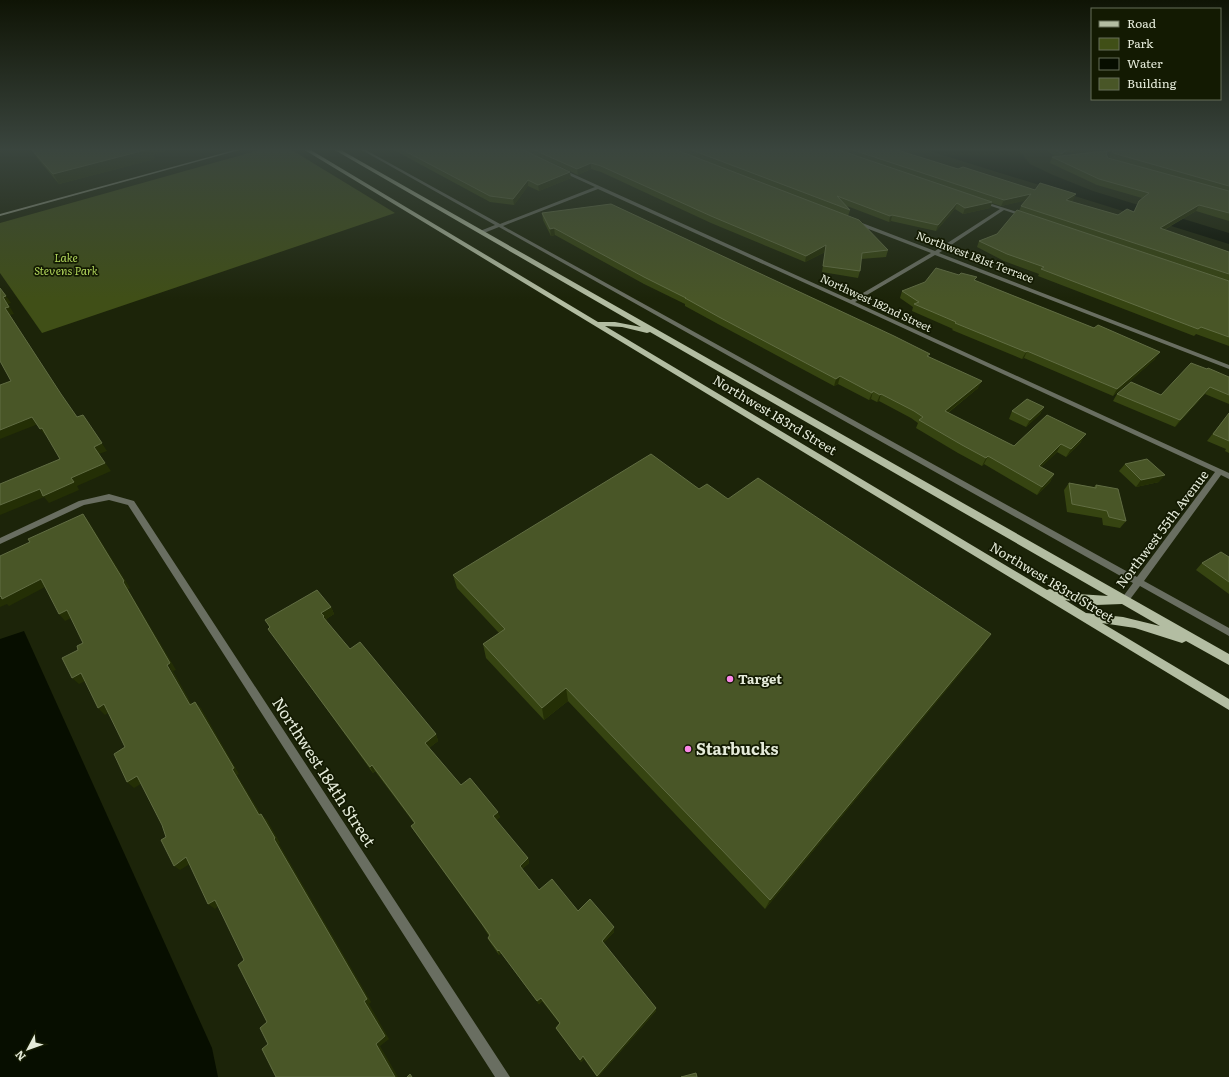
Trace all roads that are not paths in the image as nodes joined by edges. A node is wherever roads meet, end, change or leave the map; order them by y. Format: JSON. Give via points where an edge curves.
{"nodes":[{"id":1,"x":57,"y":199,"type":"edge"},
{"id":2,"x":389,"y":199,"type":"edge"},
{"id":3,"x":424,"y":199,"type":"edge"},
{"id":4,"x":451,"y":199,"type":"edge"},
{"id":5,"x":567,"y":199,"type":"edge"},
{"id":6,"x":621,"y":199,"type":"edge"},
{"id":7,"x":973,"y":199,"type":"edge"},
{"id":8,"x":1003,"y":209,"type":"junction"},
{"id":9,"x":0,"y":215,"type":"edge"},
{"id":10,"x":846,"y":218,"type":"edge"},
{"id":11,"x":1033,"y":219,"type":"edge"},
{"id":12,"x":498,"y":226,"type":"junction"},
{"id":13,"x":482,"y":232,"type":"junction"},
{"id":14,"x":935,"y":253,"type":"junction"},
{"id":15,"x":851,"y":302,"type":"junction"},
{"id":16,"x":596,"y":324,"type":"junction"},
{"id":17,"x":666,"y":337,"type":"junction"},
{"id":18,"x":1229,"y":367,"type":"edge"},
{"id":19,"x":1220,"y":472,"type":"junction"},
{"id":20,"x":1229,"y":476,"type":"edge"},
{"id":21,"x":0,"y":541,"type":"edge"},
{"id":22,"x":1138,"y":581,"type":"junction"},
{"id":23,"x":1038,"y":590,"type":"junction"},
{"id":24,"x":1125,"y":600,"type":"junction"},
{"id":25,"x":1084,"y":617,"type":"junction"},
{"id":26,"x":1229,"y":632,"type":"edge"},
{"id":27,"x":1203,"y":645,"type":"junction"},
{"id":28,"x":1229,"y":660,"type":"edge"},
{"id":29,"x":1229,"y":705,"type":"edge"},
{"id":30,"x":503,"y":1077,"type":"edge"}],
"edges":[{"from":1,"to":9,"type":"street"},
{"from":2,"to":16,"type":"main road","name":"Northwest 183rd Street"},
{"from":3,"to":13,"type":"main road","name":"Northwest 183rd Street"},
{"from":4,"to":12,"type":"street"},
{"from":5,"to":12,"type":"street"},
{"from":6,"to":15,"type":"street","name":"Northwest 182nd Street"},
{"from":7,"to":8,"type":"street"},
{"from":8,"to":11,"type":"street"},
{"from":8,"to":14,"type":"street"},
{"from":10,"to":14,"type":"street","name":"Northwest 181st Terrace"},
{"from":12,"to":13,"type":"street"},
{"from":12,"to":22,"type":"street"},
{"from":13,"to":17,"type":"main road","name":"Northwest 183rd Street"},
{"from":14,"to":15,"type":"street"},
{"from":14,"to":18,"type":"street","name":"Northwest 181st Terrace"},
{"from":15,"to":19,"type":"street","name":"Northwest 182nd Street"},
{"from":16,"to":17,"type":"main road","via":[[623,324]]},
{"from":16,"to":23,"type":"main road","name":"Northwest 183rd Street"},
{"from":17,"to":24,"type":"main road","name":"Northwest 183rd Street"},
{"from":19,"to":20,"type":"street","name":"Northwest 182nd Street"},
{"from":19,"to":22,"type":"street","name":"Northwest 55th Avenue"},
{"from":21,"to":30,"type":"street","name":"Northwest 184th Street","via":[[82,503],[109,497],[131,503]]},
{"from":22,"to":24,"type":"street","name":"Northwest 55th Avenue"},
{"from":22,"to":26,"type":"street"},
{"from":23,"to":24,"type":"main road","via":[[1101,601]]},
{"from":23,"to":25,"type":"main road","name":"Northwest 183rd Street"},
{"from":24,"to":27,"type":"main road","name":"Northwest 183rd Street"},
{"from":25,"to":27,"type":"main road","via":[[1109,618],[1148,626]]},
{"from":25,"to":29,"type":"main road","name":"Northwest 183rd Street"},
{"from":27,"to":28,"type":"main road","name":"Northwest 183rd Street"}]}
